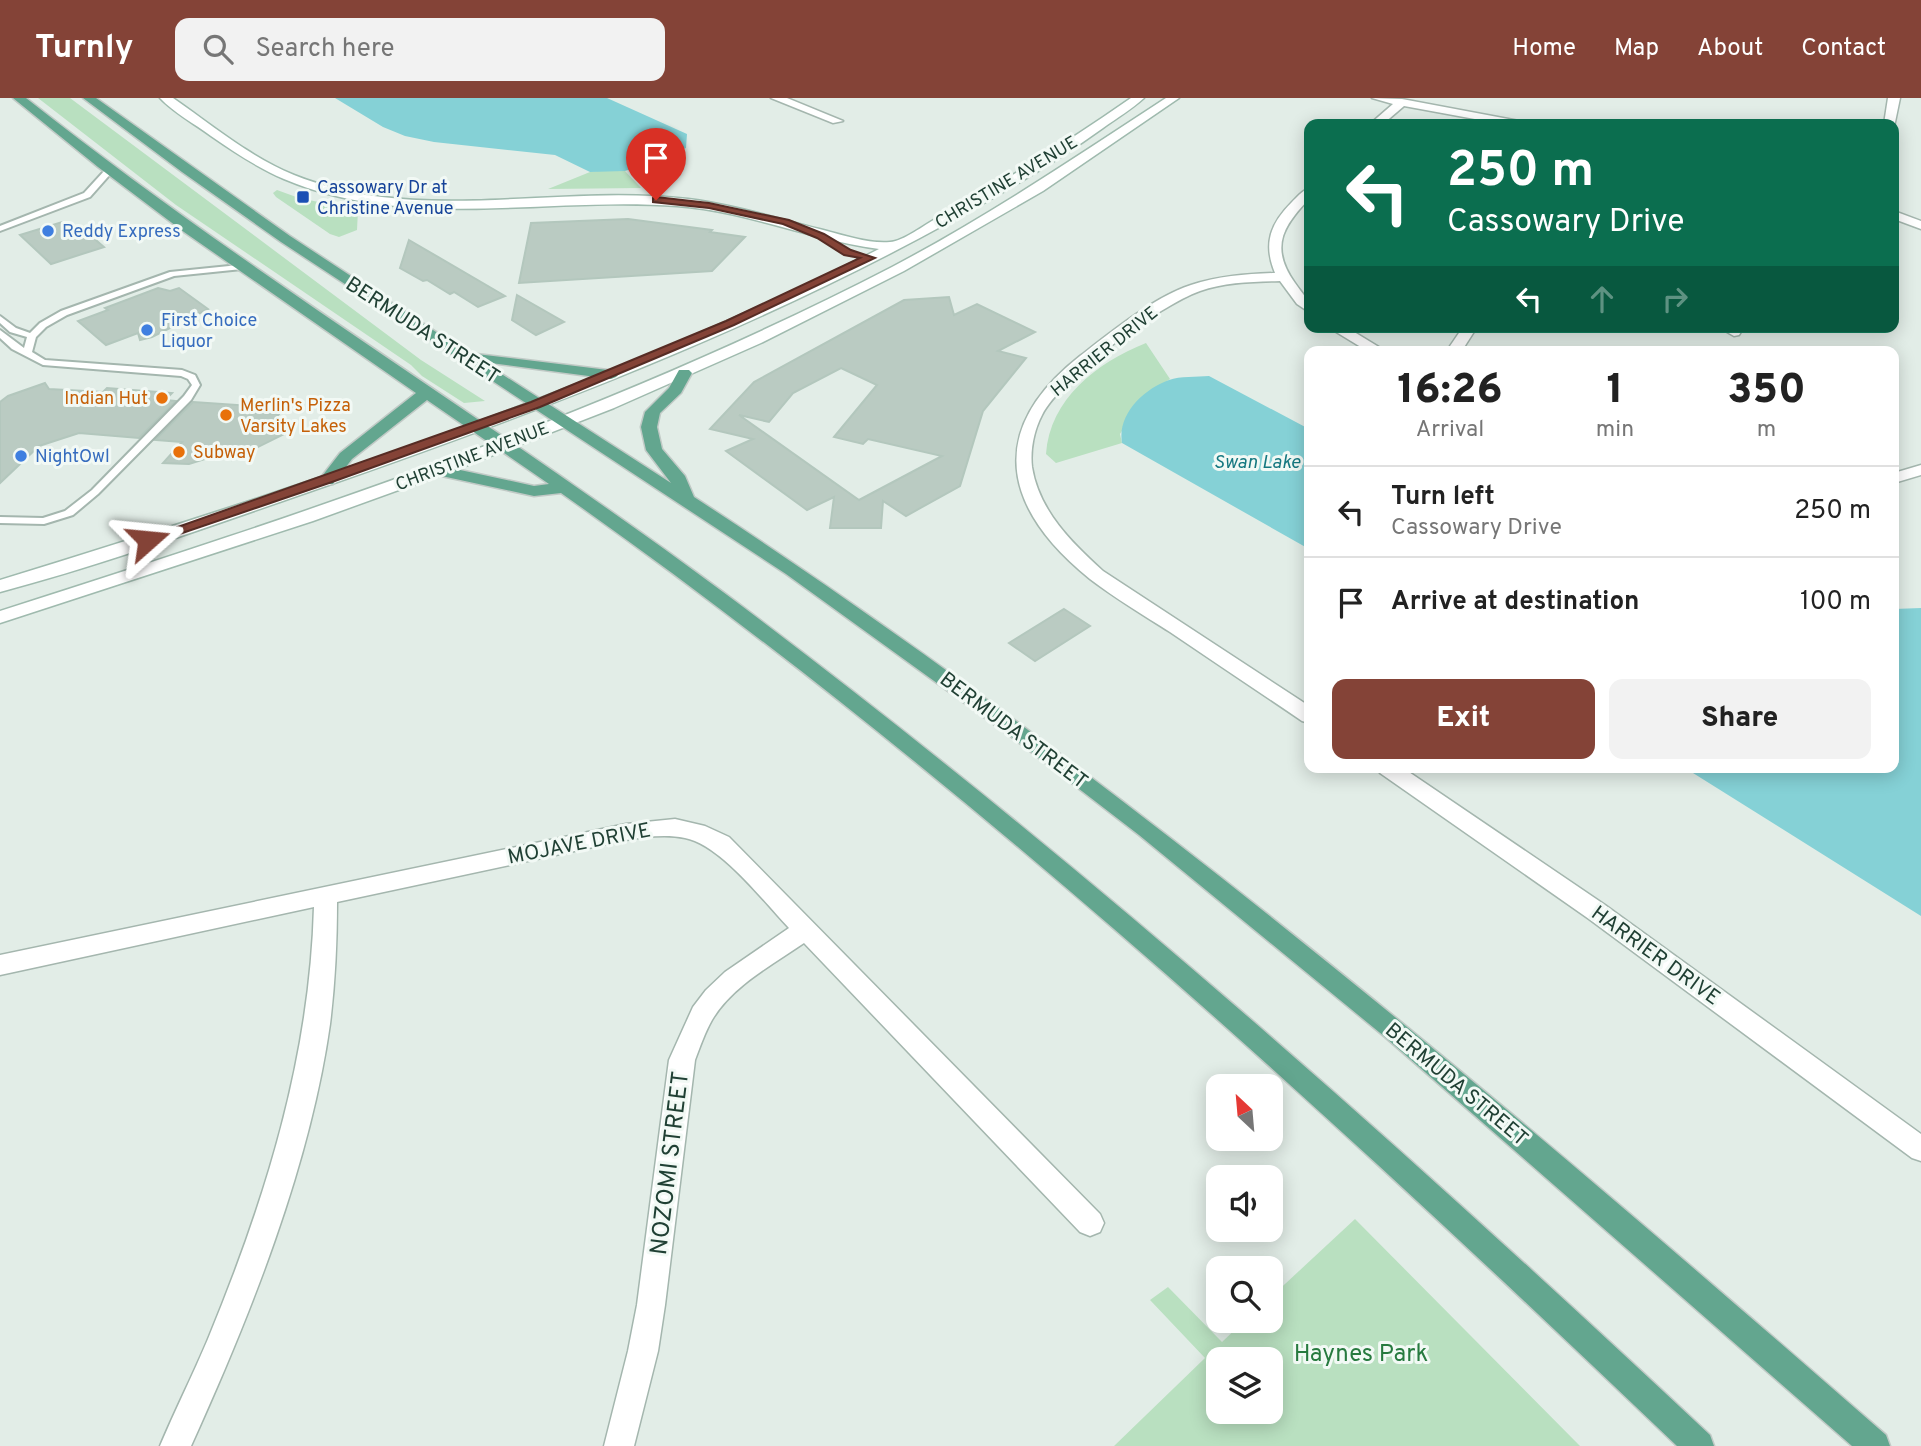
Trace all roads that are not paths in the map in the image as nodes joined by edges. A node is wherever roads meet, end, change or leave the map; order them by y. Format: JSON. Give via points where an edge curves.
{"nodes":[{"id":1,"x":19,"y":98,"type":"edge"},
{"id":2,"x":89,"y":98,"type":"edge"},
{"id":3,"x":166,"y":98,"type":"edge"},
{"id":4,"x":777,"y":98,"type":"edge"},
{"id":5,"x":1138,"y":98,"type":"edge"},
{"id":6,"x":1173,"y":98,"type":"edge"},
{"id":7,"x":1378,"y":98,"type":"edge"},
{"id":8,"x":1894,"y":98,"type":"edge"},
{"id":9,"x":1402,"y":102,"type":"junction"},
{"id":10,"x":1382,"y":119,"type":"edge"},
{"id":11,"x":1492,"y":119,"type":"edge"},
{"id":12,"x":1891,"y":119,"type":"edge"},
{"id":13,"x":837,"y":121,"type":"dead end"},
{"id":14,"x":1081,"y":163,"type":"junction"},
{"id":15,"x":109,"y":171,"type":"junction"},
{"id":16,"x":1012,"y":182,"type":"junction"},
{"id":17,"x":1304,"y":197,"type":"edge"},
{"id":18,"x":1899,"y":217,"type":"edge"},
{"id":19,"x":1921,"y":225,"type":"edge"},
{"id":20,"x":0,"y":229,"type":"edge"},
{"id":21,"x":821,"y":236,"type":"junction"},
{"id":22,"x":893,"y":246,"type":"junction"},
{"id":23,"x":928,"y":253,"type":"junction"},
{"id":24,"x":870,"y":258,"type":"junction"},
{"id":25,"x":239,"y":267,"type":"junction"},
{"id":26,"x":1284,"y":277,"type":"junction"},
{"id":27,"x":1304,"y":302,"type":"edge"},
{"id":28,"x":0,"y":319,"type":"edge"},
{"id":29,"x":0,"y":333,"type":"edge"},
{"id":30,"x":1346,"y":333,"type":"edge"},
{"id":31,"x":32,"y":336,"type":"junction"},
{"id":32,"x":1369,"y":346,"type":"edge"},
{"id":33,"x":27,"y":353,"type":"junction"},
{"id":34,"x":464,"y":356,"type":"junction"},
{"id":35,"x":684,"y":373,"type":"junction"},
{"id":36,"x":611,"y":374,"type":"junction"},
{"id":37,"x":427,"y":392,"type":"junction"},
{"id":38,"x":536,"y":404,"type":"junction"},
{"id":39,"x":564,"y":421,"type":"junction"},
{"id":40,"x":478,"y":426,"type":"junction"},
{"id":41,"x":505,"y":444,"type":"junction"},
{"id":42,"x":437,"y":470,"type":"junction"},
{"id":43,"x":1921,"y":470,"type":"edge"},
{"id":44,"x":1899,"y":477,"type":"edge"},
{"id":45,"x":327,"y":480,"type":"junction"},
{"id":46,"x":566,"y":487,"type":"junction"},
{"id":47,"x":686,"y":499,"type":"junction"},
{"id":48,"x":0,"y":520,"type":"edge"},
{"id":49,"x":0,"y":586,"type":"edge"},
{"id":50,"x":0,"y":617,"type":"edge"},
{"id":51,"x":1304,"y":713,"type":"edge"},
{"id":52,"x":1394,"y":773,"type":"edge"},
{"id":53,"x":326,"y":895,"type":"junction"},
{"id":54,"x":805,"y":930,"type":"junction"},
{"id":55,"x":0,"y":965,"type":"edge"},
{"id":56,"x":1921,"y":1149,"type":"edge"},
{"id":57,"x":1090,"y":1223,"type":"dead end"},
{"id":58,"x":175,"y":1446,"type":"edge"},
{"id":59,"x":619,"y":1446,"type":"edge"},
{"id":60,"x":1699,"y":1446,"type":"edge"},
{"id":61,"x":1875,"y":1446,"type":"edge"}],
"edges":[{"from":1,"to":15,"type":"main road"},
{"from":2,"to":34,"type":"main road","name":"BERMUDA STREET","via":[[219,193]]},
{"from":3,"to":21,"type":"street","via":[[279,172],[348,194],[437,205],[593,199],[682,202],[768,218]]},
{"from":4,"to":13,"type":"street"},
{"from":5,"to":16,"type":"street","name":"CHRISTINE AVENUE"},
{"from":6,"to":14,"type":"street","name":"CHRISTINE AVENUE"},
{"from":7,"to":9,"type":"street"},
{"from":8,"to":12,"type":"street"},
{"from":9,"to":10,"type":"street"},
{"from":9,"to":11,"type":"street"},
{"from":14,"to":16,"type":"street","via":[[1067,158]]},
{"from":14,"to":23,"type":"street","name":"CHRISTINE AVENUE"},
{"from":15,"to":20,"type":"lane","via":[[81,199]]},
{"from":15,"to":25,"type":"main road"},
{"from":16,"to":22,"type":"street","name":"CHRISTINE AVENUE"},
{"from":17,"to":26,"type":"street","via":[[1277,231],[1276,258]]},
{"from":18,"to":19,"type":"street"},
{"from":21,"to":22,"type":"street"},
{"from":21,"to":24,"type":"street","via":[[848,252]]},
{"from":22,"to":24,"type":"street","name":"CHRISTINE AVENUE"},
{"from":23,"to":24,"type":"street","name":"CHRISTINE AVENUE"},
{"from":23,"to":35,"type":"street","name":"CHRISTINE AVENUE","via":[[807,317]]},
{"from":24,"to":36,"type":"street","name":"CHRISTINE AVENUE"},
{"from":25,"to":31,"type":"lane","via":[[184,271],[146,282],[64,313]]},
{"from":25,"to":37,"type":"main road"},
{"from":26,"to":27,"type":"street"},
{"from":26,"to":51,"type":"street","name":"HARRIER DRIVE","via":[[1210,283],[1168,301],[1054,388],[1031,421],[1024,462],[1026,486],[1035,508],[1071,554]]},
{"from":28,"to":31,"type":"lane","via":[[13,330]]},
{"from":29,"to":33,"type":"lane"},
{"from":30,"to":32,"type":"street"},
{"from":31,"to":33,"type":"lane"},
{"from":33,"to":48,"type":"lane","via":[[49,363],[182,373],[196,385],[77,509],[52,520]]},
{"from":34,"to":36,"type":"main road"},
{"from":34,"to":38,"type":"main road","name":"BERMUDA STREET"},
{"from":35,"to":39,"type":"street","name":"CHRISTINE AVENUE"},
{"from":35,"to":47,"type":"main road","via":[[676,390],[653,412],[649,427],[654,450],[677,476]]},
{"from":36,"to":38,"type":"street","name":"CHRISTINE AVENUE"},
{"from":37,"to":40,"type":"main road"},
{"from":37,"to":45,"type":"main road","via":[[346,456]]},
{"from":38,"to":39,"type":"main road","name":"BERMUDA STREET"},
{"from":38,"to":40,"type":"street","name":"CHRISTINE AVENUE"},
{"from":39,"to":41,"type":"street","name":"CHRISTINE AVENUE"},
{"from":39,"to":47,"type":"main road","name":"BERMUDA STREET"},
{"from":40,"to":41,"type":"main road"},
{"from":40,"to":45,"type":"street","name":"CHRISTINE AVENUE"},
{"from":41,"to":42,"type":"street","name":"CHRISTINE AVENUE"},
{"from":41,"to":46,"type":"main road"},
{"from":42,"to":46,"type":"main road","via":[[534,491]]},
{"from":42,"to":50,"type":"street","name":"CHRISTINE AVENUE"},
{"from":43,"to":44,"type":"street"},
{"from":45,"to":49,"type":"street","name":"CHRISTINE AVENUE"},
{"from":46,"to":60,"type":"main road","via":[[820,675],[1101,903],[1401,1167]]},
{"from":47,"to":61,"type":"main road","name":"BERMUDA STREET","via":[[894,640],[1140,825],[1468,1092]]},
{"from":52,"to":56,"type":"street","name":"HARRIER DRIVE","via":[[1608,920]]},
{"from":53,"to":54,"type":"street","name":"MOJAVE DRIVE","via":[[626,832],[679,827],[721,843]]},
{"from":53,"to":55,"type":"street","name":"MOJAVE DRIVE"},
{"from":53,"to":58,"type":"street","via":[[314,1042],[274,1199],[208,1376]]},
{"from":54,"to":57,"type":"street","name":"MOJAVE DRIVE"},
{"from":54,"to":59,"type":"street","name":"NOZOMI STREET","via":[[733,979],[702,1014],[681,1060],[651,1305]]}]}
